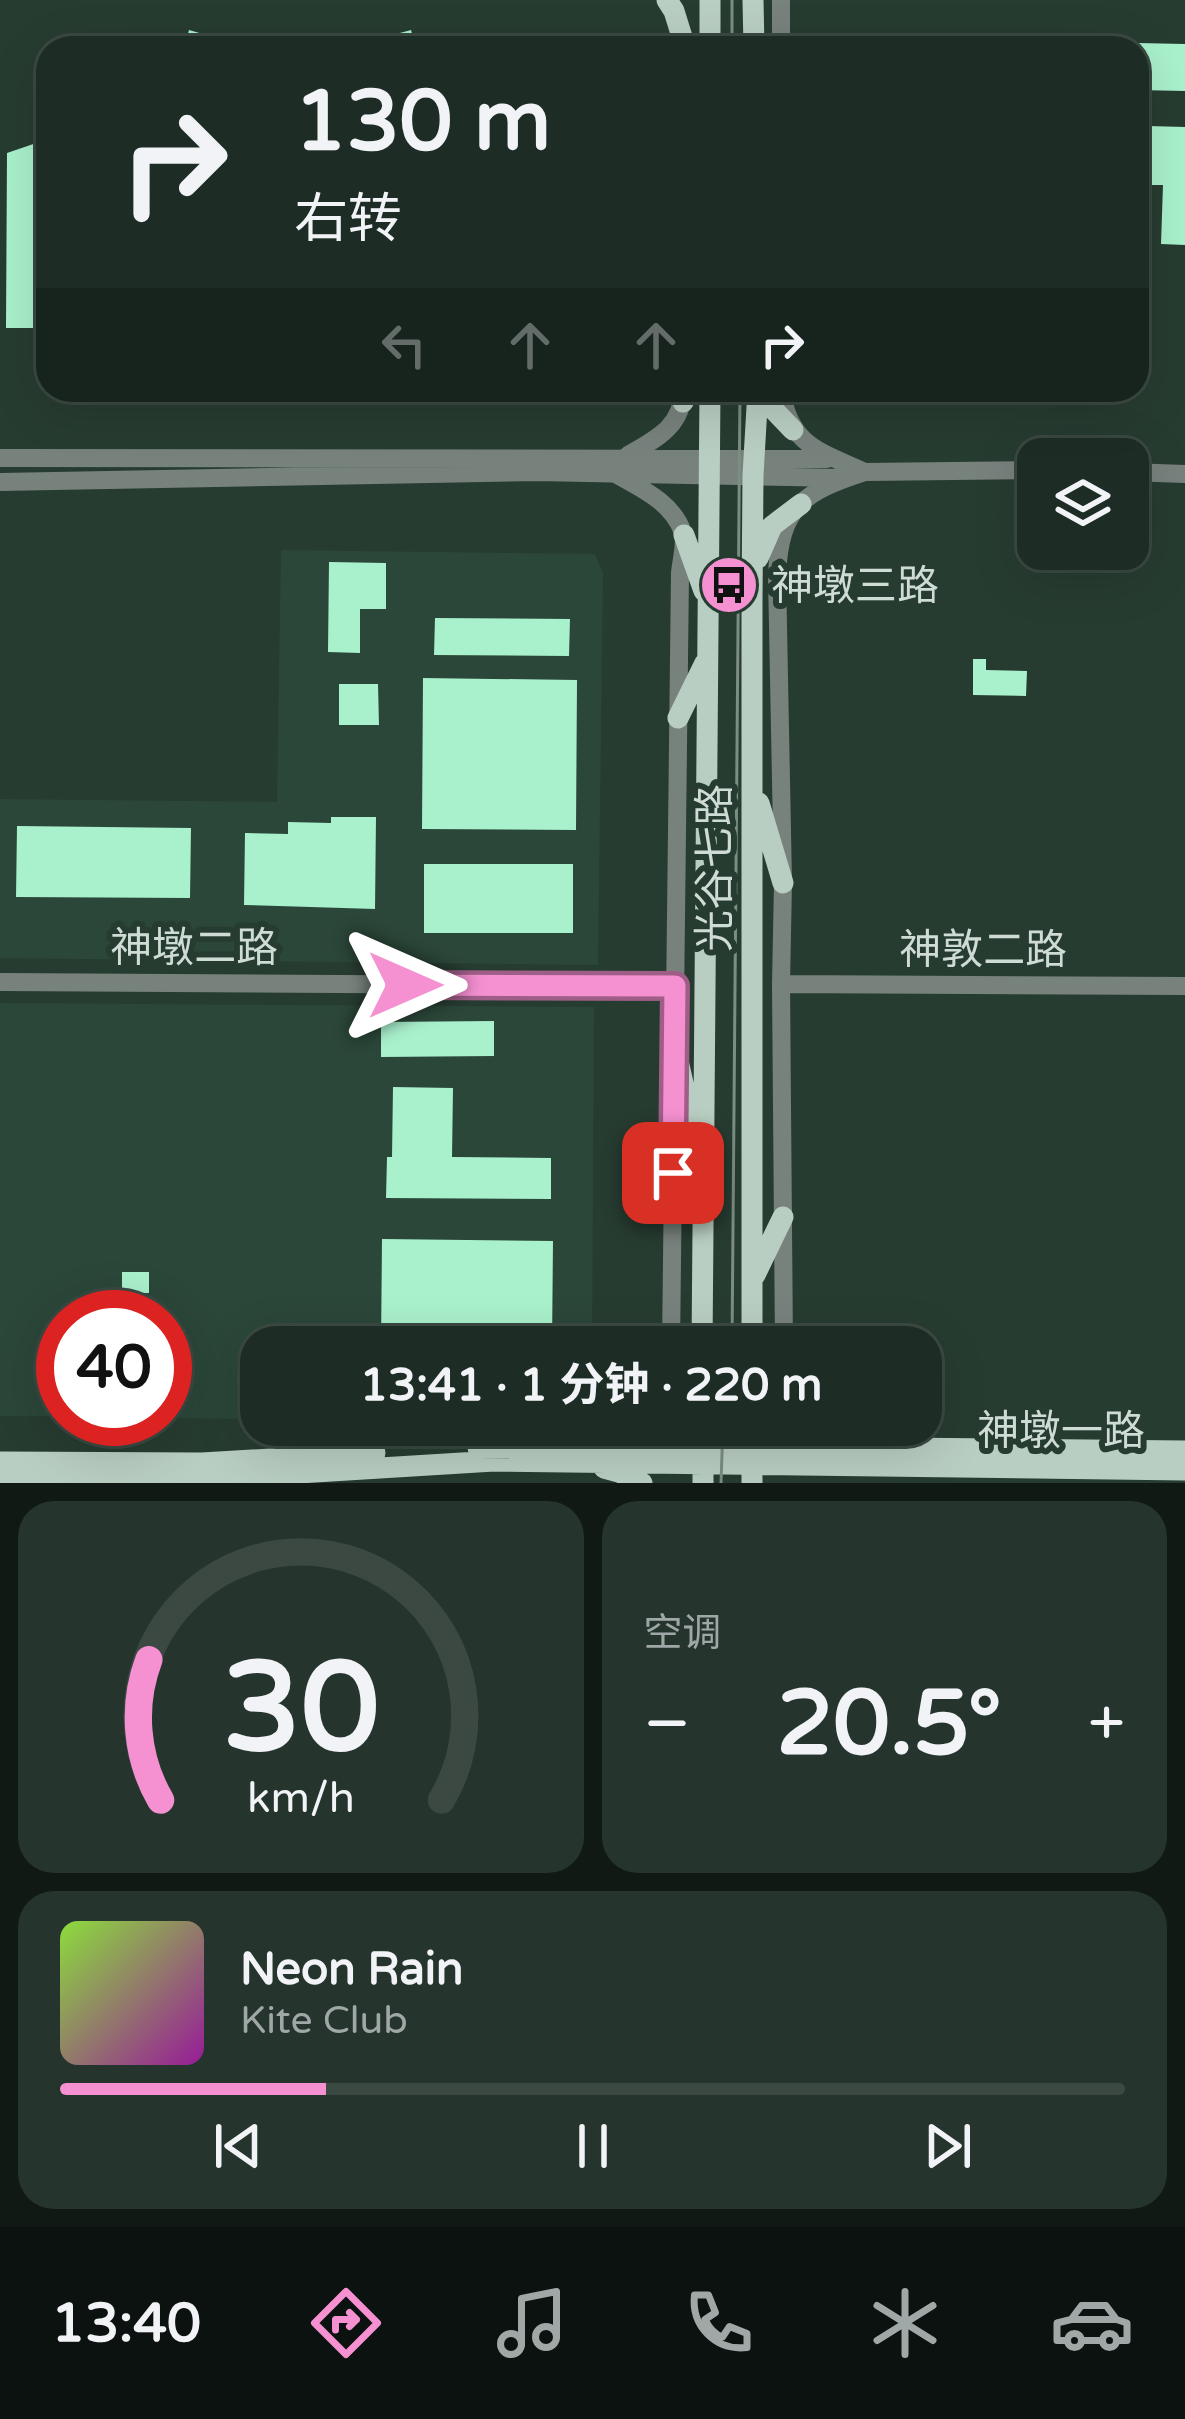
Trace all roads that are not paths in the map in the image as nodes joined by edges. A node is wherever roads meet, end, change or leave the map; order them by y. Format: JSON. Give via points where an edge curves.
{"nodes":[{"id":1,"x":667,"y":0,"type":"edge"},
{"id":2,"x":683,"y":0,"type":"edge"},
{"id":3,"x":710,"y":0,"type":"edge"},
{"id":4,"x":753,"y":0,"type":"edge"},
{"id":5,"x":781,"y":0,"type":"edge"},
{"id":6,"x":796,"y":0,"type":"edge"},
{"id":7,"x":781,"y":23,"type":"junction"},
{"id":8,"x":681,"y":36,"type":"edge"},
{"id":9,"x":683,"y":36,"type":"edge"},
{"id":10,"x":710,"y":36,"type":"edge"},
{"id":11,"x":754,"y":36,"type":"edge"},
{"id":12,"x":781,"y":36,"type":"edge"},
{"id":13,"x":682,"y":402,"type":"edge"},
{"id":14,"x":710,"y":402,"type":"edge"},
{"id":15,"x":760,"y":402,"type":"edge"},
{"id":16,"x":767,"y":402,"type":"edge"},
{"id":17,"x":783,"y":402,"type":"edge"},
{"id":18,"x":793,"y":430,"type":"junction"},
{"id":19,"x":0,"y":458,"type":"edge"},
{"id":20,"x":619,"y":466,"type":"junction"},
{"id":21,"x":754,"y":466,"type":"junction"},
{"id":22,"x":710,"y":467,"type":"junction"},
{"id":23,"x":850,"y":470,"type":"junction"},
{"id":24,"x":1017,"y":470,"type":"edge"},
{"id":25,"x":1149,"y":473,"type":"edge"},
{"id":26,"x":1185,"y":474,"type":"edge"},
{"id":27,"x":0,"y":482,"type":"edge"},
{"id":28,"x":801,"y":504,"type":"junction"},
{"id":29,"x":684,"y":535,"type":"junction"},
{"id":30,"x":708,"y":600,"type":"junction"},
{"id":31,"x":752,"y":601,"type":"junction"},
{"id":32,"x":707,"y":657,"type":"junction"},
{"id":33,"x":678,"y":718,"type":"junction"},
{"id":34,"x":753,"y":782,"type":"junction"},
{"id":35,"x":783,"y":883,"type":"junction"},
{"id":36,"x":0,"y":982,"type":"edge"},
{"id":37,"x":781,"y":984,"type":"junction"},
{"id":38,"x":675,"y":986,"type":"junction"},
{"id":39,"x":1185,"y":986,"type":"edge"},
{"id":40,"x":674,"y":1043,"type":"junction"},
{"id":41,"x":704,"y":1174,"type":"junction"},
{"id":42,"x":783,"y":1217,"type":"junction"},
{"id":43,"x":752,"y":1281,"type":"junction"},
{"id":44,"x":671,"y":1326,"type":"edge"},
{"id":45,"x":702,"y":1326,"type":"edge"},
{"id":46,"x":752,"y":1326,"type":"edge"},
{"id":47,"x":784,"y":1326,"type":"edge"},
{"id":48,"x":497,"y":1446,"type":"edge"},
{"id":49,"x":535,"y":1446,"type":"edge"},
{"id":50,"x":872,"y":1446,"type":"edge"},
{"id":51,"x":884,"y":1448,"type":"junction"},
{"id":52,"x":1185,"y":1451,"type":"edge"},
{"id":53,"x":703,"y":1454,"type":"edge"},
{"id":54,"x":752,"y":1455,"type":"edge"},
{"id":55,"x":0,"y":1462,"type":"edge"},
{"id":56,"x":580,"y":1462,"type":"junction"},
{"id":57,"x":853,"y":1466,"type":"junction"},
{"id":58,"x":1185,"y":1471,"type":"edge"},
{"id":59,"x":0,"y":1478,"type":"edge"},
{"id":60,"x":642,"y":1483,"type":"edge"},
{"id":61,"x":820,"y":1483,"type":"edge"}],
"edges":[{"from":1,"to":8,"type":"main road"},
{"from":2,"to":9,"type":"street"},
{"from":3,"to":10,"type":"main road"},
{"from":4,"to":11,"type":"main road"},
{"from":5,"to":7,"type":"street"},
{"from":6,"to":7,"type":"street"},
{"from":7,"to":12,"type":"street"},
{"from":13,"to":20,"type":"street","via":[[672,426]]},
{"from":14,"to":22,"type":"main road","name":"光谷七路"},
{"from":15,"to":21,"type":"main road","name":"光谷七路"},
{"from":16,"to":18,"type":"main road"},
{"from":17,"to":18,"type":"street"},
{"from":18,"to":23,"type":"street"},
{"from":19,"to":20,"type":"street"},
{"from":20,"to":22,"type":"street"},
{"from":20,"to":27,"type":"street"},
{"from":20,"to":29,"type":"street","via":[[666,507]]},
{"from":21,"to":22,"type":"street"},
{"from":21,"to":23,"type":"street"},
{"from":21,"to":31,"type":"main road","name":"光谷七路"},
{"from":22,"to":30,"type":"main road","name":"光谷七路"},
{"from":23,"to":24,"type":"street"},
{"from":23,"to":28,"type":"street"},
{"from":25,"to":26,"type":"street"},
{"from":28,"to":31,"type":"main road","via":[[772,526],[758,554]]},
{"from":28,"to":35,"type":"street","via":[[778,541]]},
{"from":29,"to":30,"type":"main road"},
{"from":29,"to":33,"type":"street"},
{"from":30,"to":32,"type":"main road","name":"光谷七路"},
{"from":31,"to":34,"type":"main road","name":"光谷七路"},
{"from":32,"to":33,"type":"main road"},
{"from":32,"to":41,"type":"main road","name":"光谷七路"},
{"from":33,"to":38,"type":"street"},
{"from":34,"to":35,"type":"main road"},
{"from":34,"to":43,"type":"main road","name":"光谷七路"},
{"from":35,"to":37,"type":"street"},
{"from":36,"to":38,"type":"street","name":"神墩二路"},
{"from":37,"to":39,"type":"street","name":"神敦二路"},
{"from":37,"to":42,"type":"street"},
{"from":38,"to":40,"type":"street"},
{"from":40,"to":41,"type":"main road"},
{"from":40,"to":44,"type":"street"},
{"from":41,"to":45,"type":"main road","name":"光谷七路"},
{"from":42,"to":43,"type":"main road"},
{"from":42,"to":47,"type":"street"},
{"from":43,"to":46,"type":"main road","name":"光谷七路"},
{"from":48,"to":55,"type":"main road","name":"神墩一路","via":[[202,1463]]},
{"from":49,"to":53,"type":"main road","name":"神墩一路"},
{"from":50,"to":51,"type":"street"},
{"from":51,"to":52,"type":"main road","name":"神墩一路"},
{"from":51,"to":54,"type":"main road","name":"神墩一路"},
{"from":53,"to":54,"type":"main road","name":"神墩一路"},
{"from":53,"to":56,"type":"main road","name":"神墩一路"},
{"from":54,"to":57,"type":"main road","name":"神墩一路"},
{"from":56,"to":59,"type":"main road","name":"神墩一路","via":[[201,1479]]},
{"from":56,"to":60,"type":"main road"},
{"from":57,"to":58,"type":"main road","name":"神墩一路"},
{"from":57,"to":61,"type":"main road"}]}
